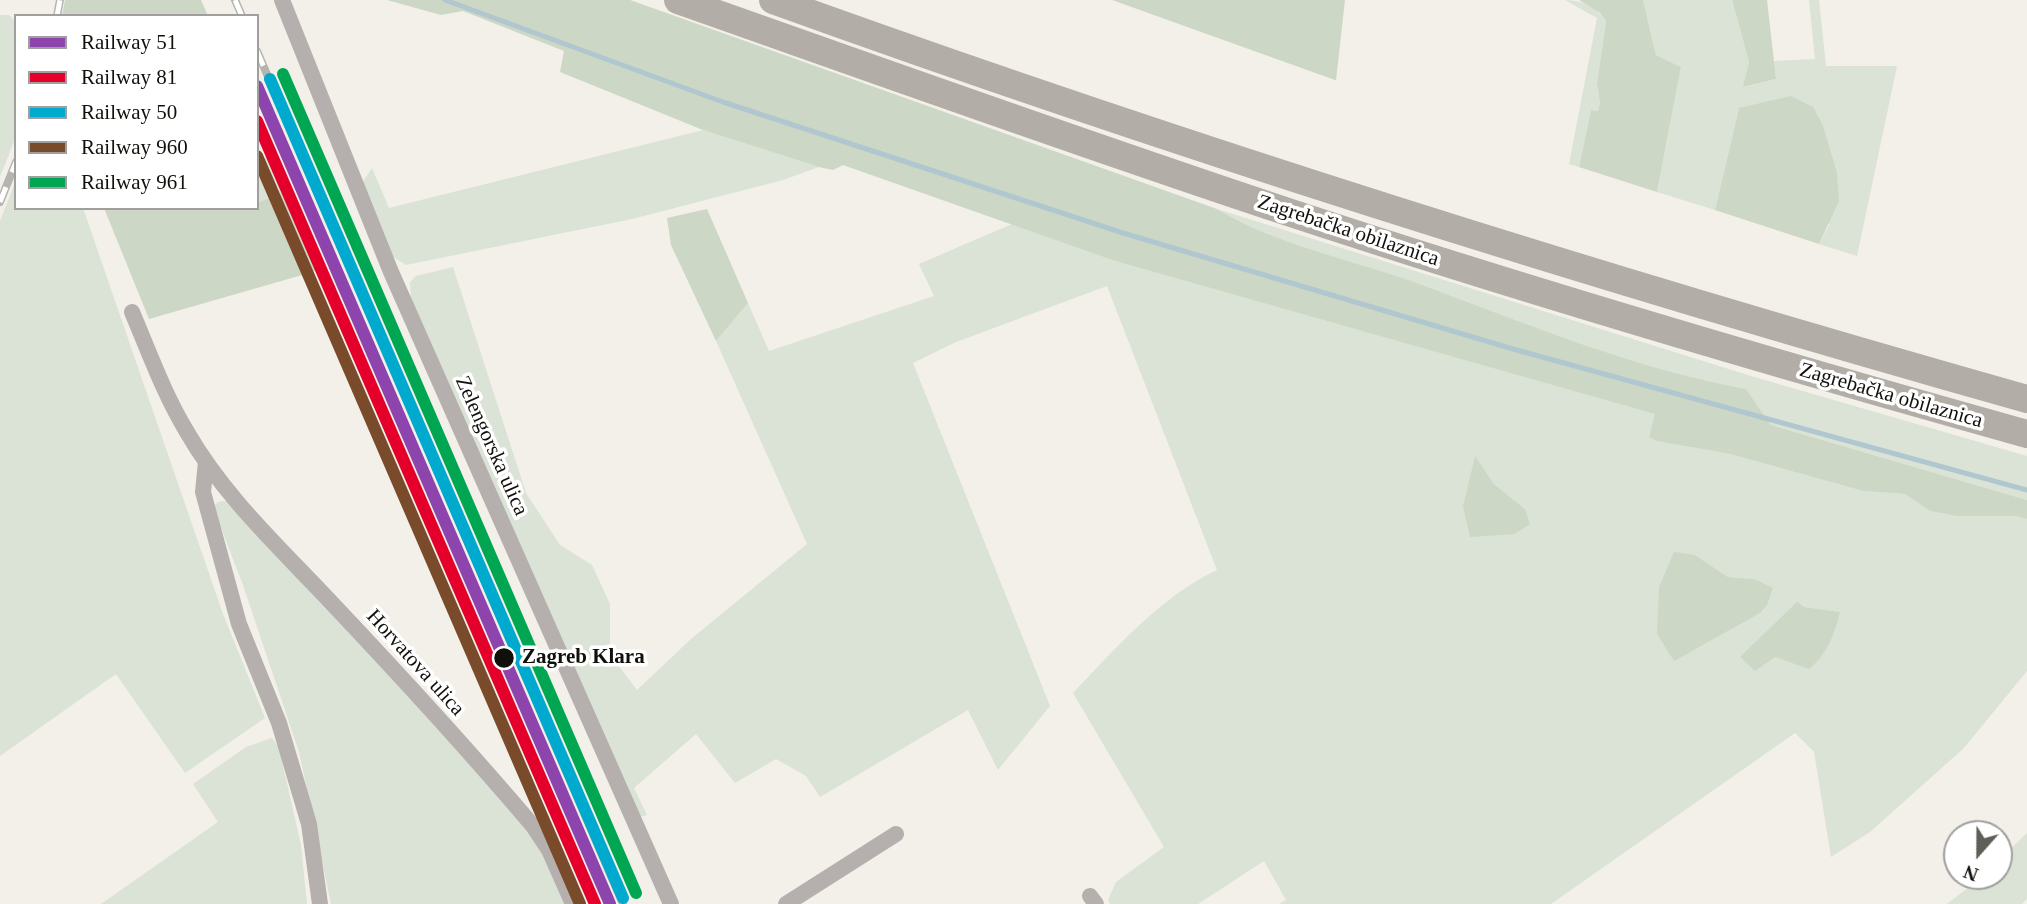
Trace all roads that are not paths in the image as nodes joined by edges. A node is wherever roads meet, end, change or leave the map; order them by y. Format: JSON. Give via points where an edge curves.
{"nodes":[{"id":1,"x":282,"y":0,"type":"edge"},
{"id":2,"x":678,"y":0,"type":"edge"},
{"id":3,"x":773,"y":0,"type":"edge"},
{"id":4,"x":132,"y":312,"type":"dead end"},
{"id":5,"x":2027,"y":399,"type":"edge"},
{"id":6,"x":2027,"y":434,"type":"edge"},
{"id":7,"x":206,"y":462,"type":"junction"},
{"id":8,"x":896,"y":834,"type":"dead end"},
{"id":9,"x":320,"y":904,"type":"edge"},
{"id":10,"x":573,"y":904,"type":"edge"},
{"id":11,"x":671,"y":904,"type":"edge"},
{"id":12,"x":786,"y":904,"type":"edge"}],
"edges":[{"from":1,"to":11,"type":"street","name":"Zelengorska ulica","via":[[391,272]]},
{"from":2,"to":6,"type":"highway","name":"Zagrebačka obilaznica","via":[[1293,214],[1630,320]]},
{"from":3,"to":5,"type":"highway","name":"Zagrebačka obilaznica","via":[[1313,184],[1639,287]]},
{"from":4,"to":7,"type":"street","name":"Horvatova ulica","via":[[186,432]]},
{"from":7,"to":9,"type":"street","via":[[203,492],[239,624],[279,723],[309,824]]},
{"from":7,"to":10,"type":"street","name":"Horvatova ulica","via":[[244,510],[533,826]]},
{"from":8,"to":12,"type":"street"}]}
